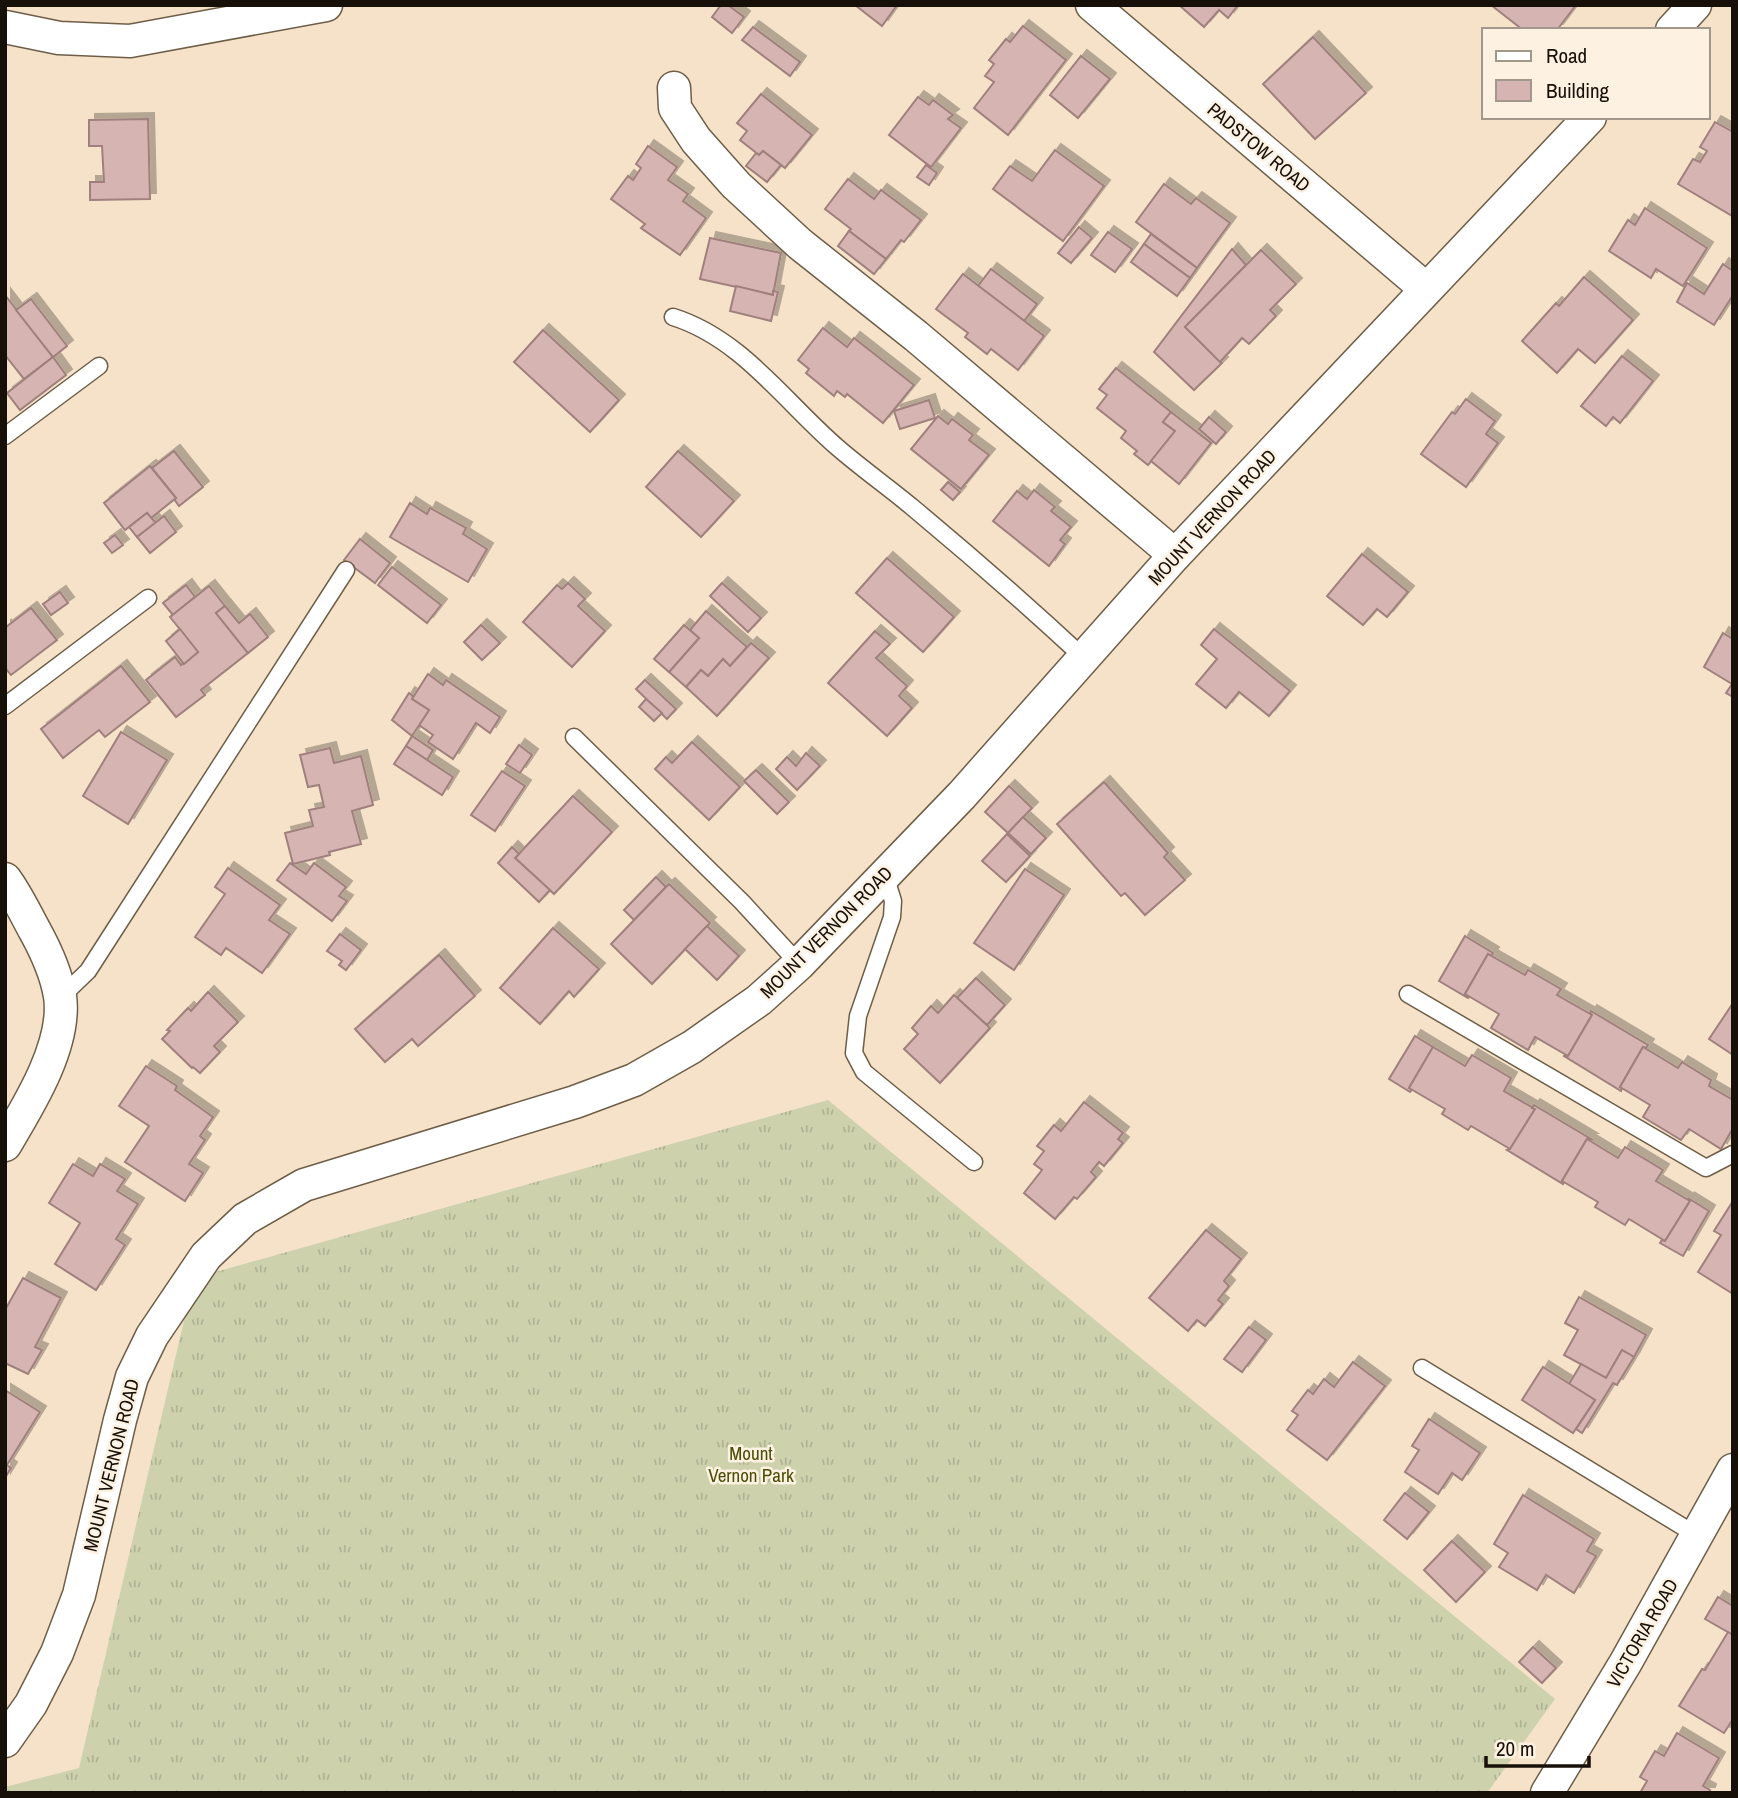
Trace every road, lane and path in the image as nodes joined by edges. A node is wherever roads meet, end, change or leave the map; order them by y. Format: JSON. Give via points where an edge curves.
{"nodes":[{"id":1,"x":326,"y":5,"type":"edge"},
{"id":2,"x":1092,"y":5,"type":"edge"},
{"id":3,"x":1695,"y":5,"type":"edge"},
{"id":4,"x":21,"y":22,"type":"edge"},
{"id":5,"x":1674,"y":28,"type":"edge"},
{"id":6,"x":674,"y":88,"type":"dead end"},
{"id":7,"x":1588,"y":119,"type":"edge"},
{"id":8,"x":1426,"y":289,"type":"junction"},
{"id":9,"x":673,"y":317,"type":"dead end"},
{"id":10,"x":99,"y":366,"type":"dead end"},
{"id":11,"x":5,"y":436,"type":"edge"},
{"id":12,"x":1175,"y":555,"type":"junction"},
{"id":13,"x":346,"y":570,"type":"dead end"},
{"id":14,"x":148,"y":598,"type":"dead end"},
{"id":15,"x":1084,"y":658,"type":"junction"},
{"id":16,"x":5,"y":706,"type":"edge"},
{"id":17,"x":574,"y":737,"type":"dead end"},
{"id":18,"x":884,"y":875,"type":"junction"},
{"id":19,"x":5,"y":879,"type":"edge"},
{"id":20,"x":799,"y":964,"type":"junction"},
{"id":21,"x":1408,"y":994,"type":"dead end"},
{"id":22,"x":60,"y":998,"type":"junction"},
{"id":23,"x":5,"y":1145,"type":"edge"},
{"id":24,"x":1733,"y":1154,"type":"edge"},
{"id":25,"x":974,"y":1162,"type":"dead end"},
{"id":26,"x":1422,"y":1368,"type":"dead end"},
{"id":27,"x":1733,"y":1470,"type":"edge"},
{"id":28,"x":1698,"y":1536,"type":"junction"},
{"id":29,"x":5,"y":1741,"type":"edge"},
{"id":30,"x":1547,"y":1793,"type":"edge"}],
"edges":[{"from":1,"to":4,"type":"street","via":[[130,41],[59,38]]},
{"from":2,"to":8,"type":"street","name":"PADSTOW ROAD"},
{"from":3,"to":5,"type":"street"},
{"from":6,"to":12,"type":"street","via":[[675,108],[696,141],[736,185],[800,244]]},
{"from":7,"to":8,"type":"street","name":"MOUNT VERNON ROAD"},
{"from":8,"to":12,"type":"street","name":"MOUNT VERNON ROAD"},
{"from":9,"to":15,"type":"lane","via":[[714,335],[758,370],[838,448]]},
{"from":10,"to":11,"type":"lane"},
{"from":12,"to":15,"type":"street","name":"MOUNT VERNON ROAD"},
{"from":13,"to":22,"type":"lane","via":[[88,971]]},
{"from":14,"to":16,"type":"lane"},
{"from":15,"to":18,"type":"street","name":"MOUNT VERNON ROAD"},
{"from":17,"to":20,"type":"lane"},
{"from":18,"to":20,"type":"street","name":"MOUNT VERNON ROAD"},
{"from":18,"to":25,"type":"lane","via":[[893,901],[892,917],[858,1016],[854,1053],[864,1073]]},
{"from":19,"to":22,"type":"street","via":[[51,961]]},
{"from":20,"to":29,"type":"street","name":"MOUNT VERNON ROAD","via":[[759,1000],[692,1048],[634,1080],[304,1185],[245,1219],[206,1256],[152,1336],[132,1377],[79,1595],[57,1653],[31,1704]]},
{"from":21,"to":24,"type":"lane","via":[[1706,1168]]},
{"from":22,"to":23,"type":"street","via":[[50,1060]]},
{"from":26,"to":28,"type":"lane"},
{"from":27,"to":28,"type":"street","name":"VICTORIA ROAD"},
{"from":28,"to":30,"type":"street","name":"VICTORIA ROAD"}]}
